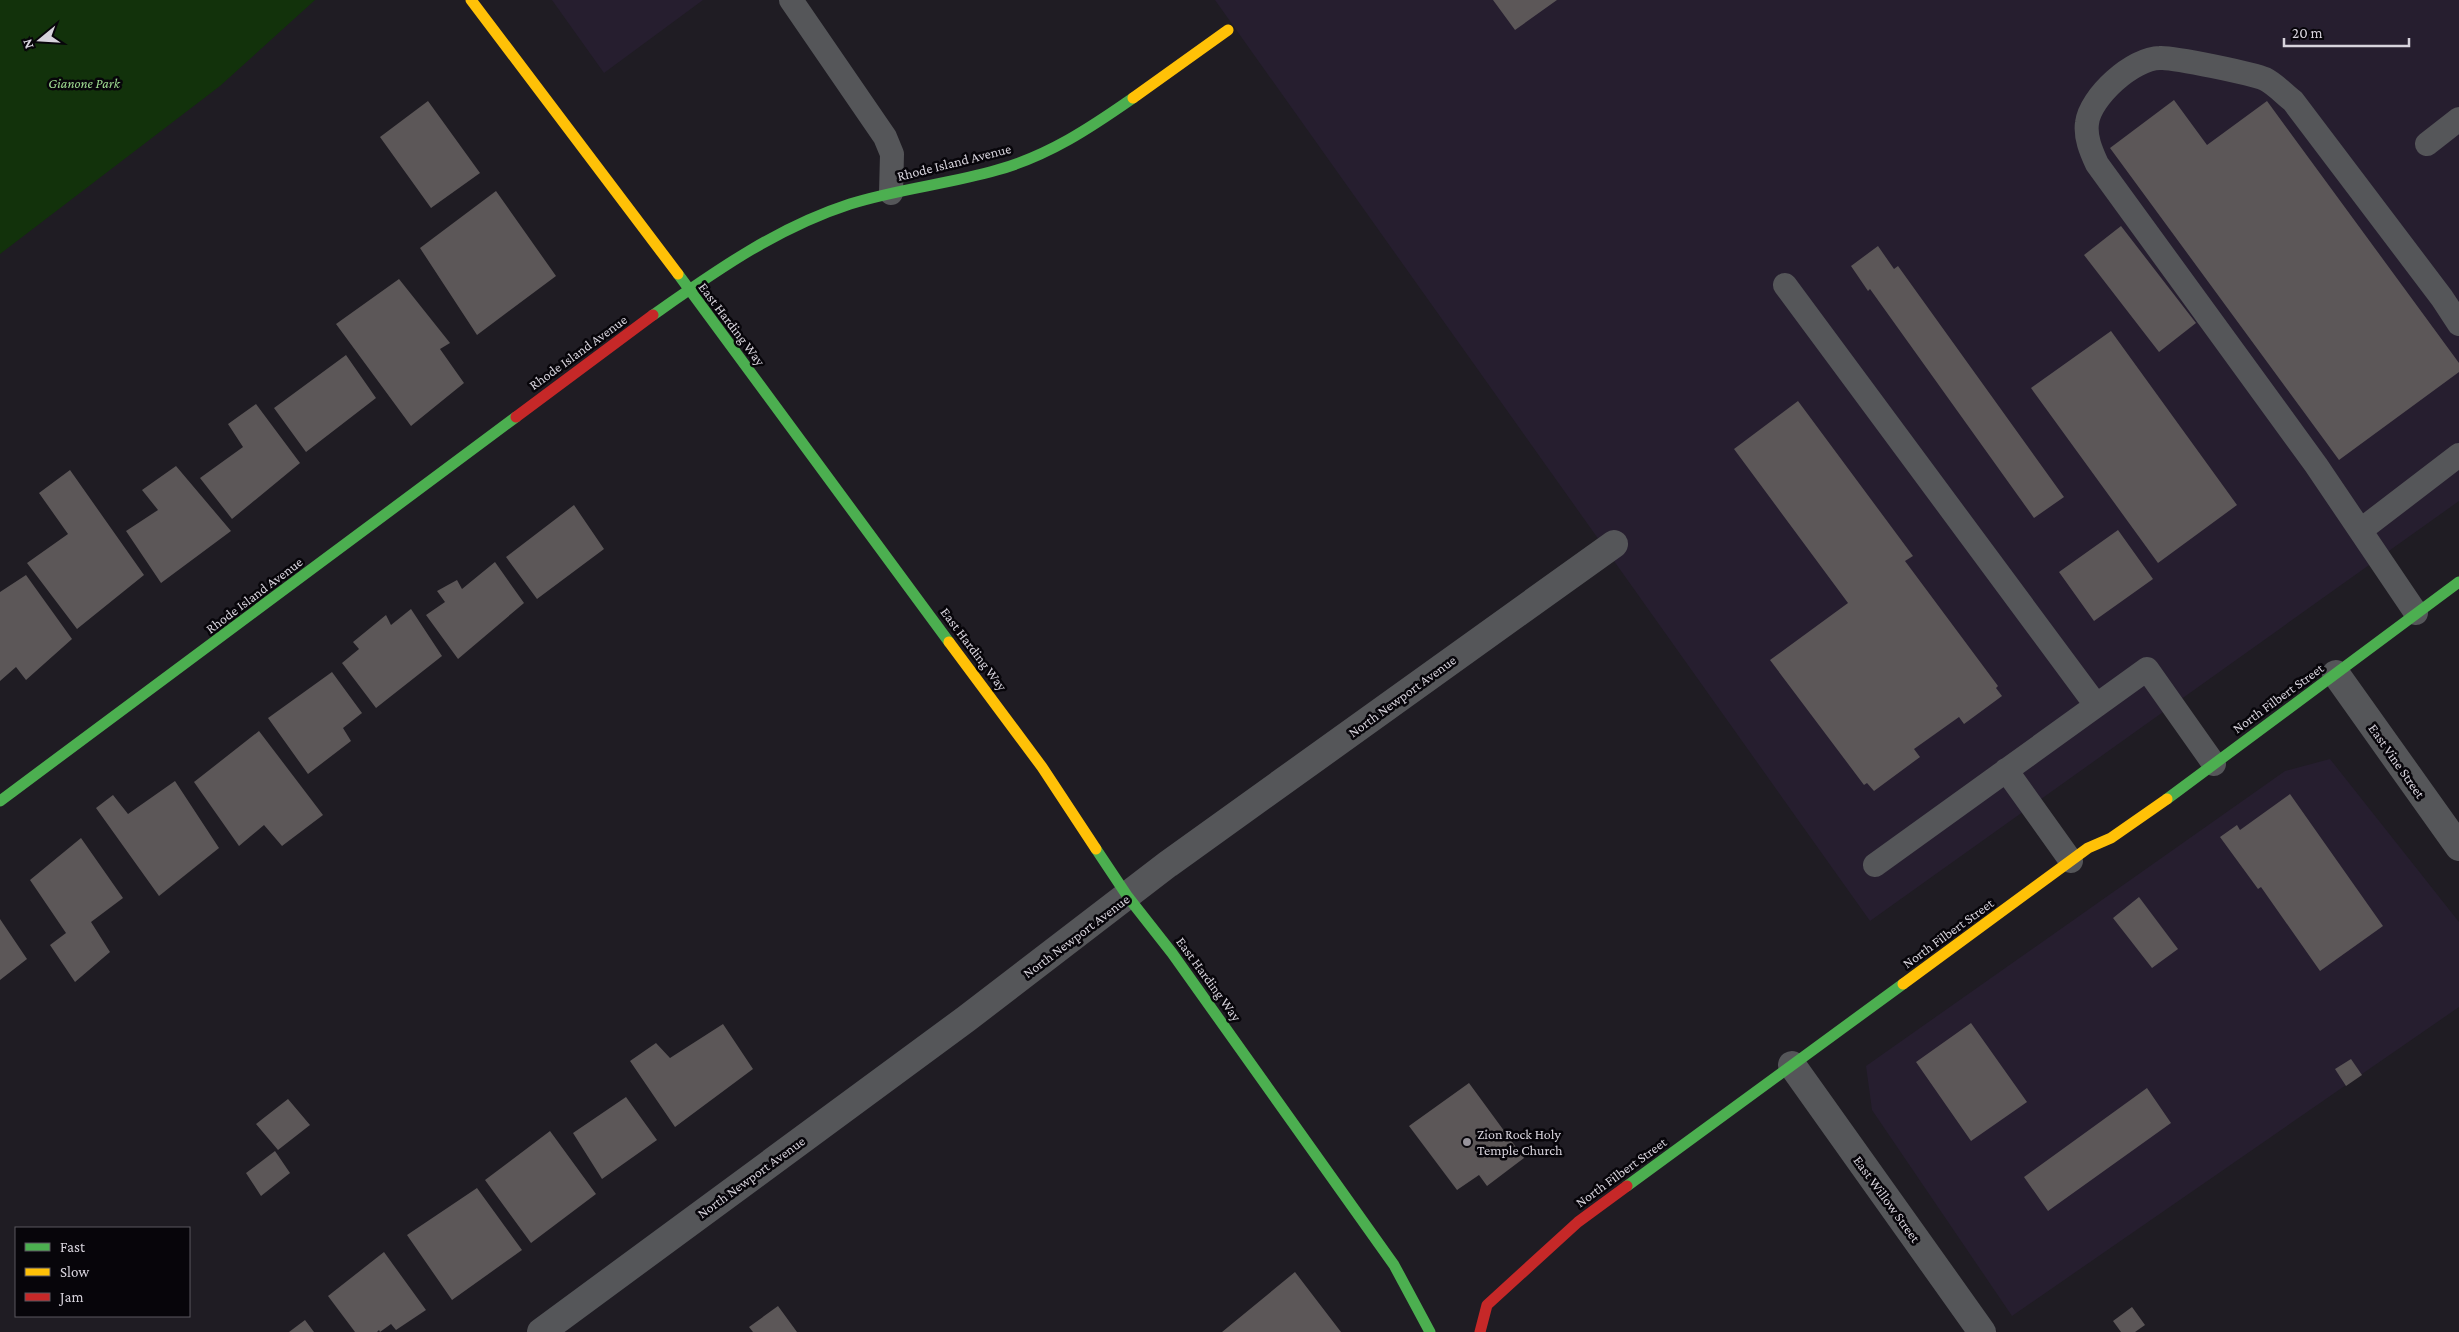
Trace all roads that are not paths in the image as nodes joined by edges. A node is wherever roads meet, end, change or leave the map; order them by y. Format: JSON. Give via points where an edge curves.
{"nodes":[{"id":1,"x":471,"y":0,"type":"edge"},
{"id":2,"x":791,"y":0,"type":"edge"},
{"id":3,"x":1228,"y":30,"type":"dead end"},
{"id":4,"x":2459,"y":119,"type":"edge"},
{"id":5,"x":2428,"y":144,"type":"dead end"},
{"id":6,"x":891,"y":193,"type":"junction"},
{"id":7,"x":1785,"y":285,"type":"dead end"},
{"id":8,"x":689,"y":291,"type":"junction"},
{"id":9,"x":2459,"y":324,"type":"edge"},
{"id":10,"x":2459,"y":455,"type":"edge"},
{"id":11,"x":2361,"y":530,"type":"junction"},
{"id":12,"x":1614,"y":544,"type":"dead end"},
{"id":13,"x":2459,"y":582,"type":"edge"},
{"id":14,"x":2416,"y":613,"type":"junction"},
{"id":15,"x":2336,"y":674,"type":"junction"},
{"id":16,"x":2096,"y":705,"type":"junction"},
{"id":17,"x":2214,"y":764,"type":"junction"},
{"id":18,"x":2006,"y":770,"type":"junction"},
{"id":19,"x":0,"y":801,"type":"edge"},
{"id":20,"x":2459,"y":847,"type":"edge"},
{"id":21,"x":2071,"y":862,"type":"junction"},
{"id":22,"x":1875,"y":865,"type":"dead end"},
{"id":23,"x":1128,"y":897,"type":"junction"},
{"id":24,"x":1792,"y":1065,"type":"junction"},
{"id":25,"x":542,"y":1332,"type":"edge"},
{"id":26,"x":1430,"y":1332,"type":"edge"},
{"id":27,"x":1480,"y":1332,"type":"edge"},
{"id":28,"x":1982,"y":1332,"type":"edge"}],
"edges":[{"from":1,"to":8,"type":"street","name":"East Harding Way"},
{"from":2,"to":6,"type":"lane","via":[[885,137],[892,154]]},
{"from":3,"to":6,"type":"street","name":"Rhode Island Avenue","via":[[1097,123],[1056,148],[998,170]]},
{"from":4,"to":5,"type":"lane"},
{"from":6,"to":8,"type":"street","name":"Rhode Island Avenue","via":[[850,204],[778,233],[735,258]]},
{"from":7,"to":16,"type":"lane"},
{"from":8,"to":19,"type":"street","name":"Rhode Island Avenue","via":[[614,343]]},
{"from":8,"to":23,"type":"street","name":"East Harding Way","via":[[1042,767]]},
{"from":9,"to":11,"type":"lane","via":[[2293,100],[2265,79],[2159,58],[2131,68],[2094,103],[2087,123],[2089,148],[2096,164]]},
{"from":10,"to":11,"type":"lane"},
{"from":11,"to":14,"type":"lane"},
{"from":12,"to":23,"type":"street","name":"North Newport Avenue","via":[[1168,864]]},
{"from":13,"to":14,"type":"street","name":"North Filbert Street"},
{"from":14,"to":15,"type":"street","name":"North Filbert Street"},
{"from":15,"to":17,"type":"street","name":"North Filbert Street"},
{"from":15,"to":20,"type":"street","name":"East Vine Street"},
{"from":16,"to":17,"type":"lane","via":[[2146,669]]},
{"from":16,"to":18,"type":"lane"},
{"from":17,"to":21,"type":"street","name":"North Filbert Street","via":[[2111,838],[2088,848]]},
{"from":18,"to":21,"type":"lane"},
{"from":18,"to":22,"type":"lane"},
{"from":21,"to":24,"type":"street","name":"North Filbert Street"},
{"from":23,"to":25,"type":"street","name":"North Newport Avenue"},
{"from":23,"to":26,"type":"street","name":"East Harding Way","via":[[1172,953],[1394,1264]]},
{"from":24,"to":27,"type":"street","name":"North Filbert Street","via":[[1578,1222],[1487,1305]]},
{"from":24,"to":28,"type":"street","name":"East Willow Street"}]}
